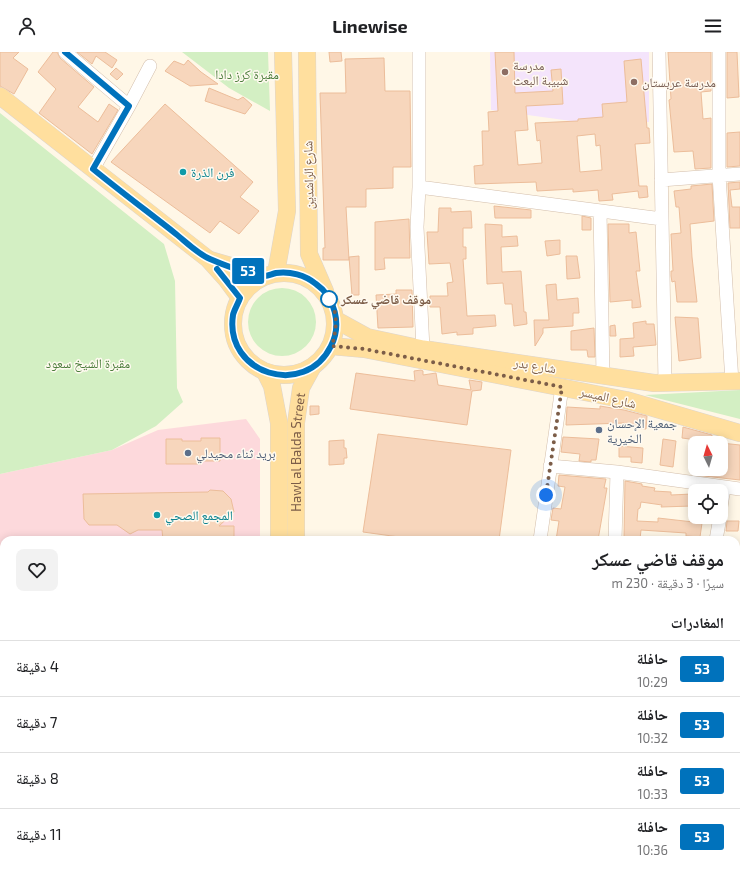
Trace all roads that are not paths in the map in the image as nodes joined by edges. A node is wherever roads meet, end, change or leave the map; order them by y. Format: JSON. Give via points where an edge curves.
{"nodes":[{"id":1,"x":65,"y":52,"type":"edge"},
{"id":2,"x":283,"y":52,"type":"edge"},
{"id":3,"x":307,"y":52,"type":"edge"},
{"id":4,"x":419,"y":52,"type":"edge"},
{"id":5,"x":659,"y":52,"type":"edge"},
{"id":6,"x":719,"y":52,"type":"edge"},
{"id":7,"x":150,"y":66,"type":"dead end"},
{"id":8,"x":0,"y":96,"type":"edge"},
{"id":9,"x":129,"y":106,"type":"junction"},
{"id":10,"x":93,"y":169,"type":"junction"},
{"id":11,"x":740,"y":174,"type":"edge"},
{"id":12,"x":719,"y":175,"type":"junction"},
{"id":13,"x":661,"y":180,"type":"junction"},
{"id":14,"x":420,"y":187,"type":"junction"},
{"id":15,"x":600,"y":211,"type":"junction"},
{"id":16,"x":662,"y":219,"type":"junction"},
{"id":17,"x":208,"y":259,"type":"junction"},
{"id":18,"x":271,"y":275,"type":"junction"},
{"id":19,"x":327,"y":294,"type":"junction"},
{"id":20,"x":240,"y":298,"type":"junction"},
{"id":21,"x":336,"y":320,"type":"junction"},
{"id":22,"x":332,"y":346,"type":"junction"},
{"id":23,"x":423,"y":349,"type":"junction"},
{"id":24,"x":312,"y":368,"type":"junction"},
{"id":25,"x":265,"y":372,"type":"junction"},
{"id":26,"x":603,"y":376,"type":"junction"},
{"id":27,"x":736,"y":382,"type":"edge"},
{"id":28,"x":665,"y":383,"type":"junction"},
{"id":29,"x":562,"y":387,"type":"junction"},
{"id":30,"x":740,"y":433,"type":"edge"},
{"id":31,"x":550,"y":466,"type":"junction"},
{"id":32,"x":617,"y":472,"type":"junction"},
{"id":33,"x":703,"y":484,"type":"edge"},
{"id":34,"x":728,"y":488,"type":"edge"},
{"id":35,"x":740,"y":489,"type":"edge"},
{"id":36,"x":719,"y":524,"type":"edge"},
{"id":37,"x":279,"y":536,"type":"edge"},
{"id":38,"x":296,"y":536,"type":"edge"},
{"id":39,"x":541,"y":536,"type":"edge"},
{"id":40,"x":615,"y":536,"type":"edge"},
{"id":41,"x":717,"y":536,"type":"edge"}],
"edges":[{"from":1,"to":9,"type":"street"},
{"from":2,"to":18,"type":"main road","name":"شارع الراشدين","via":[[287,211]]},
{"from":3,"to":19,"type":"main road","name":"شارع الراشدين","via":[[309,254]]},
{"from":4,"to":14,"type":"street"},
{"from":5,"to":13,"type":"street"},
{"from":6,"to":12,"type":"street"},
{"from":7,"to":9,"type":"street"},
{"from":8,"to":10,"type":"main road"},
{"from":9,"to":10,"type":"street"},
{"from":10,"to":17,"type":"main road"},
{"from":11,"to":12,"type":"street"},
{"from":12,"to":13,"type":"street"},
{"from":12,"to":27,"type":"street"},
{"from":13,"to":16,"type":"street"},
{"from":14,"to":15,"type":"street"},
{"from":14,"to":23,"type":"street","via":[[417,227]]},
{"from":15,"to":16,"type":"street"},
{"from":15,"to":26,"type":"street"},
{"from":16,"to":28,"type":"street"},
{"from":17,"to":18,"type":"main road"},
{"from":17,"to":20,"type":"main road"},
{"from":18,"to":19,"type":"main road","via":[[290,273],[304,277],[317,284]]},
{"from":18,"to":20,"type":"main road","via":[[255,281]]},
{"from":19,"to":21,"type":"main road","via":[[332,302]]},
{"from":20,"to":25,"type":"main road","via":[[233,315],[233,332],[239,349],[250,363]]},
{"from":21,"to":22,"type":"main road"},
{"from":21,"to":23,"type":"main road","name":"شارع بدر","via":[[367,337]]},
{"from":22,"to":24,"type":"main road"},
{"from":22,"to":29,"type":"main road","name":"شارع الميسر","via":[[364,349]]},
{"from":23,"to":26,"type":"main road","name":"شارع بدر"},
{"from":24,"to":25,"type":"main road","via":[[297,374],[281,376]]},
{"from":24,"to":38,"type":"main road","name":"Hawl al Balda Street","via":[[301,388],[296,423]]},
{"from":25,"to":37,"type":"main road","name":"Hawl al Balda Street","via":[[272,386],[279,423]]},
{"from":26,"to":28,"type":"main road","name":"شارع بدر"},
{"from":27,"to":28,"type":"main road","name":"شارع بدر"},
{"from":29,"to":30,"type":"main road","name":"شارع الميسر","via":[[626,400]]},
{"from":29,"to":31,"type":"street"},
{"from":31,"to":32,"type":"street"},
{"from":31,"to":39,"type":"street"},
{"from":32,"to":33,"type":"street"},
{"from":32,"to":40,"type":"street"},
{"from":34,"to":35,"type":"street"},
{"from":36,"to":41,"type":"street"}]}
